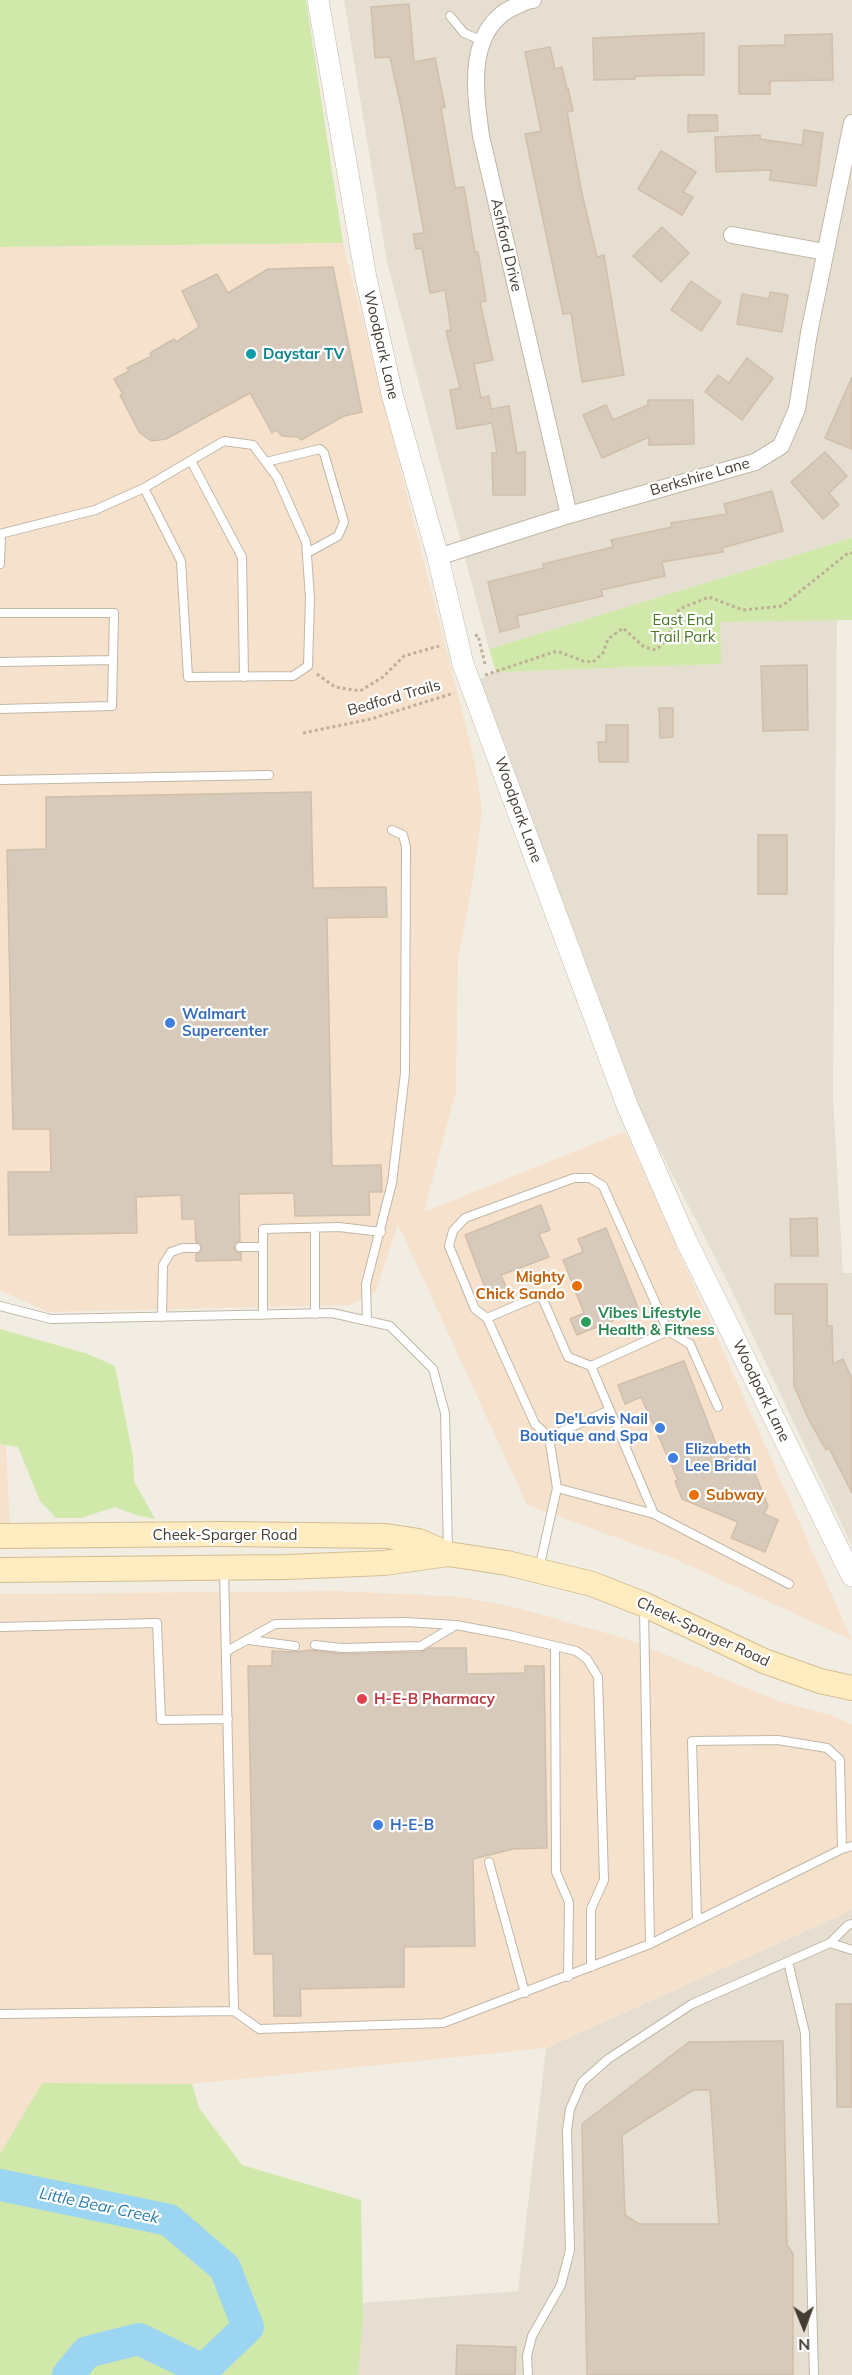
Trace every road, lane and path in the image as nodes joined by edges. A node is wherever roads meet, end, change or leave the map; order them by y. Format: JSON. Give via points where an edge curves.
{"nodes":[{"id":1,"x":318,"y":0,"type":"edge"},
{"id":2,"x":533,"y":0,"type":"edge"},
{"id":3,"x":450,"y":16,"type":"dead end"},
{"id":4,"x":483,"y":41,"type":"junction"},
{"id":5,"x":852,"y":123,"type":"edge"},
{"id":6,"x":732,"y":235,"type":"dead end"},
{"id":7,"x":825,"y":252,"type":"junction"},
{"id":8,"x":190,"y":461,"type":"junction"},
{"id":9,"x":266,"y":462,"type":"junction"},
{"id":10,"x":144,"y":488,"type":"junction"},
{"id":11,"x":569,"y":515,"type":"junction"},
{"id":12,"x":0,"y":534,"type":"edge"},
{"id":13,"x":307,"y":553,"type":"junction"},
{"id":14,"x":852,"y":553,"type":"edge"},
{"id":15,"x":438,"y":557,"type":"junction"},
{"id":16,"x":0,"y":564,"type":"edge"},
{"id":17,"x":0,"y":613,"type":"edge"},
{"id":18,"x":458,"y":642,"type":"junction"},
{"id":19,"x":113,"y":660,"type":"junction"},
{"id":20,"x":0,"y":662,"type":"edge"},
{"id":21,"x":308,"y":666,"type":"junction"},
{"id":22,"x":244,"y":676,"type":"junction"},
{"id":23,"x":479,"y":678,"type":"junction"},
{"id":24,"x":0,"y":709,"type":"edge"},
{"id":25,"x":303,"y":733,"type":"dead end"},
{"id":26,"x":269,"y":775,"type":"dead end"},
{"id":27,"x":0,"y":780,"type":"edge"},
{"id":28,"x":393,"y":830,"type":"dead end"},
{"id":29,"x":315,"y":1228,"type":"junction"},
{"id":30,"x":381,"y":1232,"type":"junction"},
{"id":31,"x":240,"y":1247,"type":"dead end"},
{"id":32,"x":263,"y":1247,"type":"junction"},
{"id":33,"x":196,"y":1248,"type":"dead end"},
{"id":34,"x":0,"y":1306,"type":"edge"},
{"id":35,"x":263,"y":1314,"type":"junction"},
{"id":36,"x":315,"y":1314,"type":"junction"},
{"id":37,"x":162,"y":1317,"type":"junction"},
{"id":38,"x":487,"y":1318,"type":"junction"},
{"id":39,"x":367,"y":1321,"type":"junction"},
{"id":40,"x":668,"y":1331,"type":"junction"},
{"id":41,"x":591,"y":1366,"type":"junction"},
{"id":42,"x":718,"y":1407,"type":"dead end"},
{"id":43,"x":610,"y":1410,"type":"junction"},
{"id":44,"x":549,"y":1437,"type":"junction"},
{"id":45,"x":558,"y":1488,"type":"junction"},
{"id":46,"x":654,"y":1515,"type":"junction"},
{"id":47,"x":223,"y":1534,"type":"junction"},
{"id":48,"x":0,"y":1536,"type":"edge"},
{"id":49,"x":26,"y":1536,"type":"junction"},
{"id":50,"x":448,"y":1554,"type":"junction"},
{"id":51,"x":224,"y":1568,"type":"junction"},
{"id":52,"x":28,"y":1569,"type":"junction"},
{"id":53,"x":0,"y":1570,"type":"edge"},
{"id":54,"x":539,"y":1570,"type":"junction"},
{"id":55,"x":852,"y":1576,"type":"edge"},
{"id":56,"x":789,"y":1584,"type":"dead end"},
{"id":57,"x":643,"y":1604,"type":"junction"},
{"id":58,"x":456,"y":1625,"type":"junction"},
{"id":59,"x":0,"y":1627,"type":"edge"},
{"id":60,"x":249,"y":1640,"type":"junction"},
{"id":61,"x":315,"y":1645,"type":"dead end"},
{"id":62,"x":295,"y":1646,"type":"dead end"},
{"id":63,"x":555,"y":1646,"type":"junction"},
{"id":64,"x":227,"y":1651,"type":"junction"},
{"id":65,"x":852,"y":1689,"type":"edge"},
{"id":66,"x":228,"y":1719,"type":"junction"},
{"id":67,"x":852,"y":1846,"type":"edge"},
{"id":68,"x":842,"y":1849,"type":"junction"},
{"id":69,"x":489,"y":1862,"type":"dead end"},
{"id":70,"x":697,"y":1920,"type":"junction"},
{"id":71,"x":852,"y":1924,"type":"edge"},
{"id":72,"x":830,"y":1943,"type":"junction"},
{"id":73,"x":650,"y":1944,"type":"junction"},
{"id":74,"x":852,"y":1950,"type":"edge"},
{"id":75,"x":788,"y":1962,"type":"junction"},
{"id":76,"x":591,"y":1967,"type":"junction"},
{"id":77,"x":568,"y":1977,"type":"junction"},
{"id":78,"x":525,"y":1993,"type":"junction"},
{"id":79,"x":234,"y":2011,"type":"junction"},
{"id":80,"x":0,"y":2014,"type":"edge"},
{"id":81,"x":528,"y":2375,"type":"edge"},
{"id":82,"x":814,"y":2375,"type":"edge"}],
"edges":[{"from":1,"to":15,"type":"street","name":"Woodpark Lane","via":[[366,278],[393,398]]},
{"from":2,"to":4,"type":"street","name":"Ashford Drive","via":[[502,12]]},
{"from":3,"to":4,"type":"lane","via":[[464,33]]},
{"from":4,"to":11,"type":"street","name":"Ashford Drive","via":[[475,89],[481,136]]},
{"from":5,"to":7,"type":"street","name":"Berkshire Lane"},
{"from":6,"to":7,"type":"street"},
{"from":7,"to":11,"type":"street","name":"Berkshire Lane","via":[[798,409],[781,446],[755,462]]},
{"from":8,"to":9,"type":"lane","via":[[224,441],[253,445]]},
{"from":8,"to":10,"type":"lane"},
{"from":8,"to":22,"type":"lane","via":[[242,557]]},
{"from":9,"to":13,"type":"lane","via":[[277,477],[306,542]]},
{"from":9,"to":13,"type":"lane","via":[[320,449],[324,453],[344,522],[338,536]]},
{"from":10,"to":12,"type":"lane","via":[[95,510]]},
{"from":10,"to":22,"type":"lane","via":[[181,561],[188,677]]},
{"from":11,"to":15,"type":"street","name":"Berkshire Lane"},
{"from":12,"to":16,"type":"lane"},
{"from":13,"to":21,"type":"lane"},
{"from":14,"to":23,"type":"path","name":"Bedford Trails","via":[[782,606],[743,610],[709,597],[679,609],[666,640],[656,650],[644,647],[623,628],[608,639],[603,653],[593,662],[556,651]]},
{"from":15,"to":18,"type":"street","name":"Woodpark Lane"},
{"from":17,"to":19,"type":"lane","via":[[114,613]]},
{"from":18,"to":21,"type":"path","name":"Bedford Trails","via":[[404,656],[383,677],[360,691],[335,687]]},
{"from":18,"to":23,"type":"street","name":"Woodpark Lane"},
{"from":18,"to":23,"type":"path","name":"Bedford Trails","via":[[478,635]]},
{"from":19,"to":20,"type":"lane"},
{"from":19,"to":24,"type":"lane","via":[[112,706]]},
{"from":21,"to":22,"type":"lane","via":[[293,676]]},
{"from":23,"to":25,"type":"path","name":"Bedford Trails","via":[[455,692],[372,719]]},
{"from":23,"to":55,"type":"street","name":"Woodpark Lane","via":[[627,1106],[685,1238]]},
{"from":26,"to":27,"type":"lane"},
{"from":28,"to":30,"type":"lane","via":[[403,835],[406,847],[405,1073],[392,1183]]},
{"from":29,"to":30,"type":"lane"},
{"from":29,"to":32,"type":"lane","via":[[263,1229]]},
{"from":29,"to":36,"type":"lane"},
{"from":30,"to":39,"type":"lane","via":[[366,1284]]},
{"from":31,"to":32,"type":"lane"},
{"from":32,"to":35,"type":"lane"},
{"from":33,"to":37,"type":"lane","via":[[171,1252],[162,1265]]},
{"from":34,"to":37,"type":"lane","via":[[51,1319]]},
{"from":35,"to":36,"type":"lane"},
{"from":35,"to":37,"type":"lane"},
{"from":36,"to":39,"type":"lane","via":[[332,1313]]},
{"from":38,"to":40,"type":"lane","via":[[475,1309],[449,1246],[453,1231],[465,1218],[574,1178],[590,1178],[603,1186]]},
{"from":38,"to":41,"type":"lane","via":[[541,1295],[568,1357]]},
{"from":38,"to":44,"type":"lane","via":[[535,1425]]},
{"from":39,"to":50,"type":"lane","via":[[390,1326],[433,1369],[445,1413]]},
{"from":40,"to":41,"type":"lane"},
{"from":40,"to":42,"type":"lane","via":[[690,1344]]},
{"from":41,"to":43,"type":"lane"},
{"from":43,"to":44,"type":"lane"},
{"from":43,"to":46,"type":"lane"},
{"from":44,"to":45,"type":"lane"},
{"from":45,"to":46,"type":"lane"},
{"from":45,"to":54,"type":"lane"},
{"from":46,"to":56,"type":"lane"},
{"from":47,"to":49,"type":"main road","name":"Cheek-Sparger Road"},
{"from":47,"to":50,"type":"main road","name":"Cheek-Sparger Road","via":[[387,1536],[419,1541]]},
{"from":47,"to":51,"type":"main road"},
{"from":48,"to":49,"type":"main road","name":"Cheek-Sparger Road"},
{"from":49,"to":52,"type":"main road"},
{"from":50,"to":51,"type":"main road","name":"Cheek-Sparger Road","via":[[384,1563]]},
{"from":50,"to":54,"type":"main road","name":"Cheek-Sparger Road"},
{"from":51,"to":52,"type":"main road","name":"Cheek-Sparger Road"},
{"from":51,"to":64,"type":"lane"},
{"from":52,"to":53,"type":"main road","name":"Cheek-Sparger Road"},
{"from":54,"to":57,"type":"main road","name":"Cheek-Sparger Road","via":[[592,1584]]},
{"from":57,"to":65,"type":"main road","name":"Cheek-Sparger Road","via":[[764,1661]]},
{"from":57,"to":73,"type":"lane"},
{"from":58,"to":60,"type":"lane","via":[[275,1624]]},
{"from":58,"to":61,"type":"lane","via":[[421,1646]]},
{"from":58,"to":63,"type":"lane"},
{"from":59,"to":66,"type":"lane","via":[[157,1623],[161,1720]]},
{"from":60,"to":62,"type":"lane"},
{"from":60,"to":64,"type":"lane"},
{"from":63,"to":76,"type":"lane","via":[[576,1651],[587,1659],[598,1677],[604,1880],[591,1910]]},
{"from":63,"to":77,"type":"lane","via":[[556,1872],[569,1902]]},
{"from":64,"to":66,"type":"lane"},
{"from":66,"to":79,"type":"lane"},
{"from":67,"to":68,"type":"lane"},
{"from":68,"to":70,"type":"lane"},
{"from":68,"to":70,"type":"lane","via":[[840,1760],[827,1748],[778,1740],[692,1741]]},
{"from":69,"to":78,"type":"lane"},
{"from":70,"to":73,"type":"lane"},
{"from":71,"to":72,"type":"lane"},
{"from":72,"to":74,"type":"lane"},
{"from":72,"to":75,"type":"lane"},
{"from":73,"to":76,"type":"lane"},
{"from":75,"to":81,"type":"lane","via":[[692,2004],[608,2059],[582,2082],[570,2109],[567,2130],[570,2250],[561,2285],[532,2336]]},
{"from":75,"to":82,"type":"lane","via":[[805,2033]]},
{"from":76,"to":77,"type":"lane"},
{"from":77,"to":78,"type":"lane"},
{"from":78,"to":79,"type":"lane","via":[[443,2023],[259,2029]]},
{"from":79,"to":80,"type":"lane"}]}
